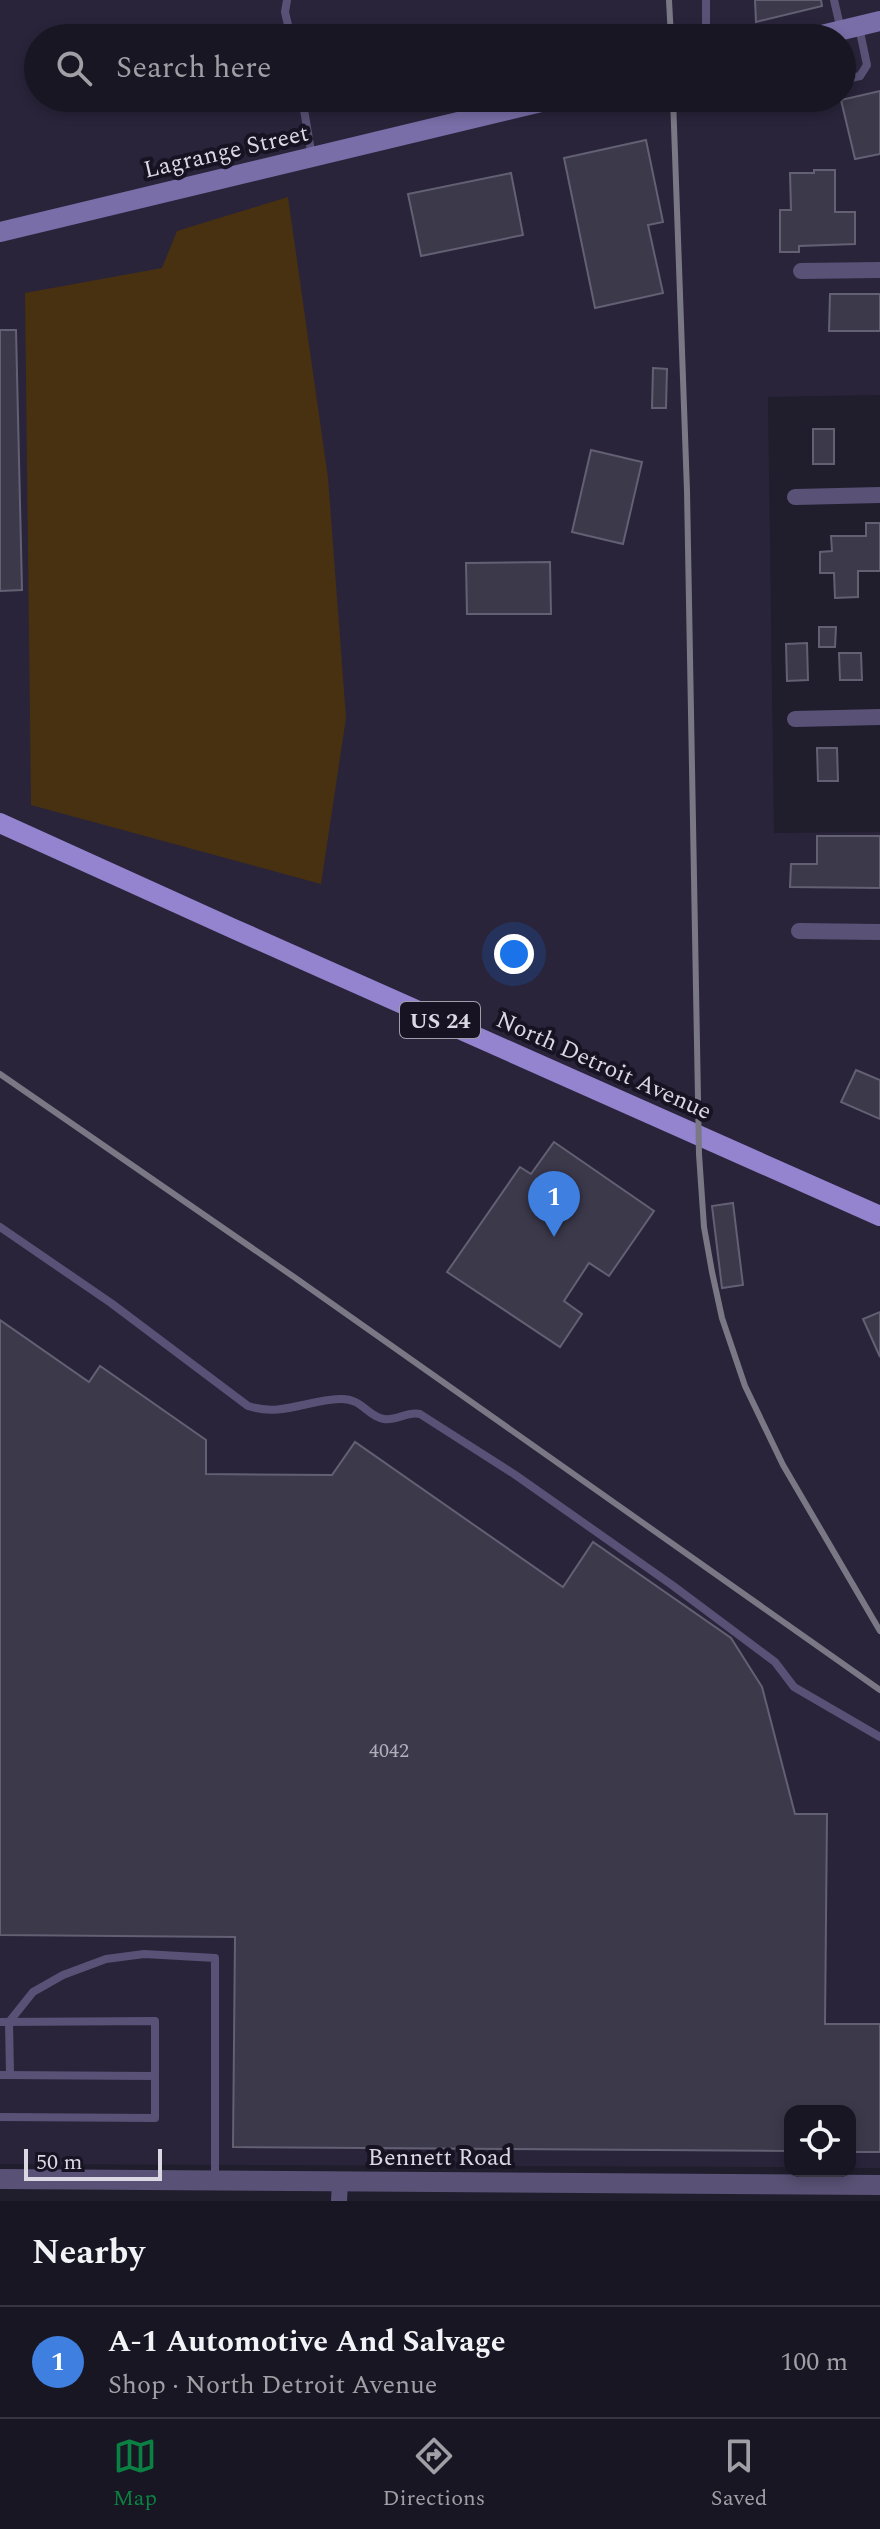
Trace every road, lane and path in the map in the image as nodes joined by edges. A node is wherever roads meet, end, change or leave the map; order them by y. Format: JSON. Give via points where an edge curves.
{"nodes":[{"id":1,"x":287,"y":0,"type":"edge"},
{"id":2,"x":706,"y":0,"type":"edge"},
{"id":3,"x":834,"y":0,"type":"edge"},
{"id":4,"x":880,"y":21,"type":"edge"},
{"id":5,"x":288,"y":24,"type":"edge"},
{"id":6,"x":706,"y":24,"type":"edge"},
{"id":7,"x":848,"y":24,"type":"edge"},
{"id":8,"x":856,"y":27,"type":"edge"},
{"id":9,"x":856,"y":41,"type":"edge"},
{"id":10,"x":856,"y":77,"type":"edge"},
{"id":11,"x":305,"y":112,"type":"edge"},
{"id":12,"x":500,"y":112,"type":"edge"},
{"id":13,"x":313,"y":157,"type":"junction"},
{"id":14,"x":0,"y":232,"type":"edge"},
{"id":15,"x":880,"y":270,"type":"edge"},
{"id":16,"x":801,"y":271,"type":"dead end"},
{"id":17,"x":880,"y":495,"type":"edge"},
{"id":18,"x":795,"y":497,"type":"dead end"},
{"id":19,"x":880,"y":717,"type":"edge"},
{"id":20,"x":795,"y":719,"type":"dead end"},
{"id":21,"x":0,"y":823,"type":"edge"},
{"id":22,"x":799,"y":931,"type":"dead end"},
{"id":23,"x":880,"y":932,"type":"edge"},
{"id":24,"x":880,"y":1216,"type":"edge"},
{"id":25,"x":0,"y":1227,"type":"edge"},
{"id":26,"x":880,"y":1737,"type":"edge"},
{"id":27,"x":5,"y":2022,"type":"edge"},
{"id":28,"x":5,"y":2075,"type":"edge"},
{"id":29,"x":155,"y":2076,"type":"junction"},
{"id":30,"x":0,"y":2117,"type":"edge"},
{"id":31,"x":0,"y":2179,"type":"edge"},
{"id":32,"x":215,"y":2181,"type":"junction"},
{"id":33,"x":880,"y":2185,"type":"edge"},
{"id":34,"x":340,"y":2192,"type":"edge"}],
"edges":[{"from":1,"to":5,"type":"lane"},
{"from":2,"to":6,"type":"lane"},
{"from":3,"to":7,"type":"lane"},
{"from":4,"to":8,"type":"main road"},
{"from":9,"to":10,"type":"lane","via":[[867,65]]},
{"from":11,"to":13,"type":"lane"},
{"from":12,"to":13,"type":"main road","name":"Lagrange Street"},
{"from":13,"to":14,"type":"main road","name":"Lagrange Street"},
{"from":15,"to":16,"type":"street"},
{"from":17,"to":18,"type":"street"},
{"from":19,"to":20,"type":"street"},
{"from":21,"to":24,"type":"main road","name":"North Detroit Avenue","number":"US 24"},
{"from":22,"to":23,"type":"street"},
{"from":25,"to":26,"type":"lane","via":[[248,1406],[283,1411],[351,1399],[381,1419],[420,1414],[672,1585],[775,1662],[794,1687]]},
{"from":27,"to":28,"type":"lane"},
{"from":27,"to":29,"type":"lane","via":[[155,2021]]},
{"from":27,"to":32,"type":"lane","via":[[33,1992],[106,1959],[144,1954],[215,1958]]},
{"from":28,"to":29,"type":"lane"},
{"from":29,"to":30,"type":"lane","via":[[155,2118]]},
{"from":31,"to":32,"type":"street","name":"Bennett Road"},
{"from":32,"to":34,"type":"street","name":"Bennett Road"},
{"from":33,"to":34,"type":"street","name":"Bennett Road"}]}
